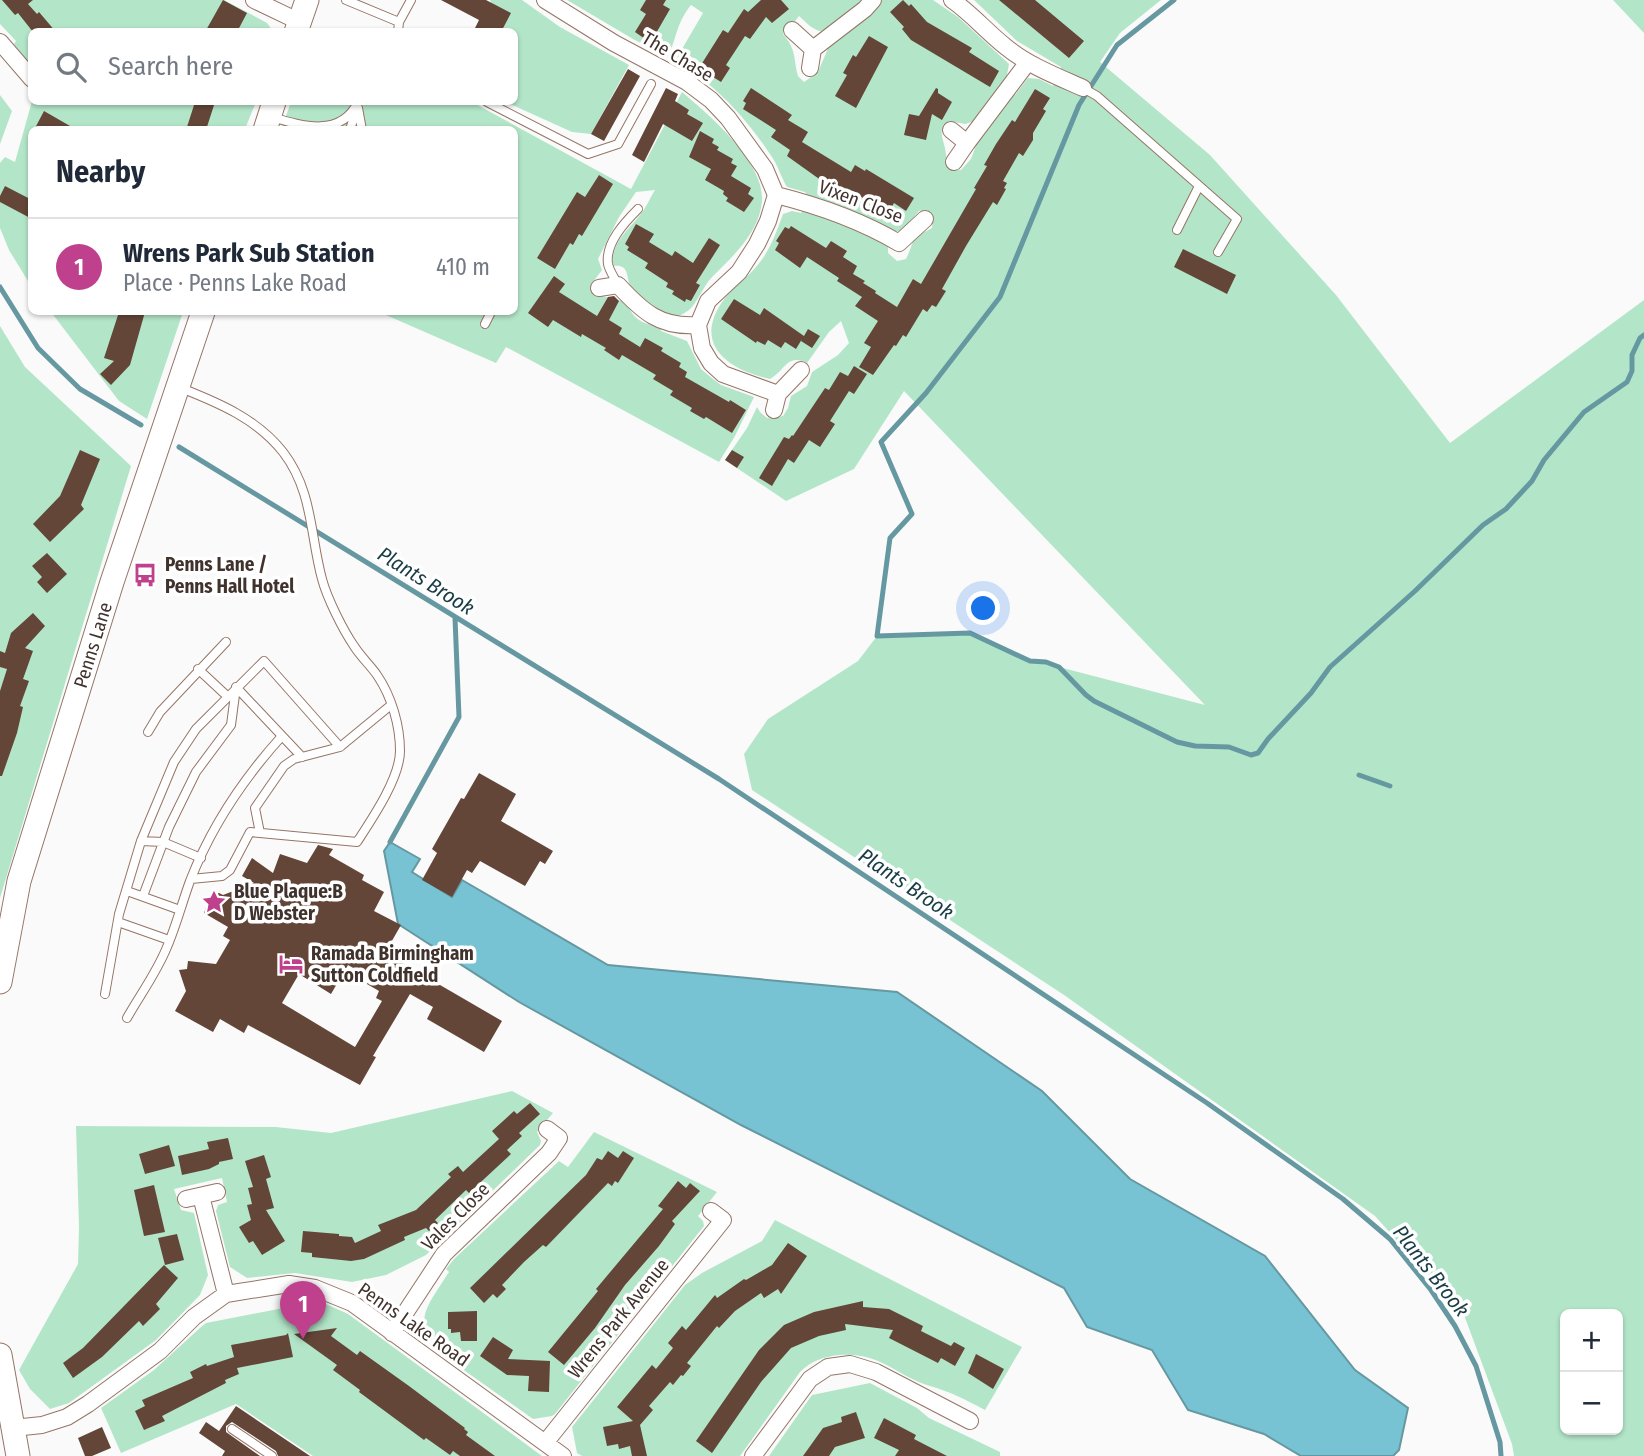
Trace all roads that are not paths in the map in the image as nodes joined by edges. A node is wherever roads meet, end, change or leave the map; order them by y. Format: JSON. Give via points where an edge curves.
{"nodes":[{"id":1,"x":254,"y":0,"type":"edge"},
{"id":2,"x":346,"y":0,"type":"edge"},
{"id":3,"x":411,"y":0,"type":"edge"},
{"id":4,"x":545,"y":0,"type":"edge"},
{"id":5,"x":873,"y":0,"type":"edge"},
{"id":6,"x":952,"y":0,"type":"edge"},
{"id":7,"x":301,"y":23,"type":"edge"},
{"id":8,"x":398,"y":27,"type":"edge"},
{"id":9,"x":792,"y":30,"type":"dead end"},
{"id":10,"x":0,"y":42,"type":"edge"},
{"id":11,"x":813,"y":48,"type":"junction"},
{"id":12,"x":1028,"y":62,"type":"junction"},
{"id":13,"x":810,"y":68,"type":"dead end"},
{"id":14,"x":28,"y":74,"type":"edge"},
{"id":15,"x":652,"y":84,"type":"dead end"},
{"id":16,"x":1090,"y":92,"type":"joint"},
{"id":17,"x":356,"y":105,"type":"edge"},
{"id":18,"x":357,"y":105,"type":"edge"},
{"id":19,"x":358,"y":105,"type":"edge"},
{"id":20,"x":493,"y":105,"type":"edge"},
{"id":21,"x":269,"y":116,"type":"edge"},
{"id":22,"x":300,"y":126,"type":"edge"},
{"id":23,"x":329,"y":126,"type":"edge"},
{"id":24,"x":351,"y":126,"type":"edge"},
{"id":25,"x":361,"y":126,"type":"edge"},
{"id":26,"x":951,"y":130,"type":"dead end"},
{"id":27,"x":967,"y":142,"type":"junction"},
{"id":28,"x":954,"y":162,"type":"dead end"},
{"id":29,"x":1199,"y":186,"type":"junction"},
{"id":30,"x":776,"y":195,"type":"junction"},
{"id":31,"x":638,"y":208,"type":"dead end"},
{"id":32,"x":925,"y":219,"type":"dead end"},
{"id":33,"x":1177,"y":230,"type":"dead end"},
{"id":34,"x":1219,"y":252,"type":"dead end"},
{"id":35,"x":620,"y":279,"type":"junction"},
{"id":36,"x":599,"y":288,"type":"dead end"},
{"id":37,"x":202,"y":315,"type":"edge"},
{"id":38,"x":490,"y":315,"type":"edge"},
{"id":39,"x":485,"y":324,"type":"dead end"},
{"id":40,"x":698,"y":325,"type":"junction"},
{"id":41,"x":801,"y":370,"type":"dead end"},
{"id":42,"x":178,"y":387,"type":"junction"},
{"id":43,"x":778,"y":394,"type":"junction"},
{"id":44,"x":774,"y":411,"type":"dead end"},
{"id":45,"x":226,"y":642,"type":"dead end"},
{"id":46,"x":198,"y":669,"type":"junction"},
{"id":47,"x":236,"y":687,"type":"junction"},
{"id":48,"x":227,"y":696,"type":"junction"},
{"id":49,"x":391,"y":705,"type":"junction"},
{"id":50,"x":148,"y":732,"type":"dead end"},
{"id":51,"x":282,"y":736,"type":"junction"},
{"id":52,"x":340,"y":747,"type":"junction"},
{"id":53,"x":302,"y":757,"type":"junction"},
{"id":54,"x":260,"y":833,"type":"junction"},
{"id":55,"x":141,"y":841,"type":"junction"},
{"id":56,"x":163,"y":842,"type":"junction"},
{"id":57,"x":201,"y":858,"type":"junction"},
{"id":58,"x":191,"y":879,"type":"junction"},
{"id":59,"x":127,"y":891,"type":"junction"},
{"id":60,"x":143,"y":896,"type":"junction"},
{"id":61,"x":180,"y":910,"type":"junction"},
{"id":62,"x":118,"y":922,"type":"junction"},
{"id":63,"x":169,"y":940,"type":"junction"},
{"id":64,"x":0,"y":982,"type":"edge"},
{"id":65,"x":106,"y":994,"type":"dead end"},
{"id":66,"x":127,"y":1018,"type":"dead end"},
{"id":67,"x":560,"y":1138,"type":"dead end"},
{"id":68,"x":217,"y":1192,"type":"dead end"},
{"id":69,"x":723,"y":1220,"type":"dead end"},
{"id":70,"x":226,"y":1294,"type":"junction"},
{"id":71,"x":393,"y":1333,"type":"junction"},
{"id":72,"x":0,"y":1355,"type":"edge"},
{"id":73,"x":970,"y":1421,"type":"dead end"},
{"id":74,"x":13,"y":1428,"type":"junction"},
{"id":75,"x":232,"y":1429,"type":"dead end"},
{"id":76,"x":545,"y":1443,"type":"junction"},
{"id":77,"x":18,"y":1456,"type":"edge"},
{"id":78,"x":272,"y":1456,"type":"edge"},
{"id":79,"x":563,"y":1456,"type":"edge"},
{"id":80,"x":753,"y":1456,"type":"edge"}],
"edges":[{"from":1,"to":7,"type":"street"},
{"from":2,"to":8,"type":"lane"},
{"from":3,"to":8,"type":"lane"},
{"from":4,"to":30,"type":"street","name":"The Chase","via":[[711,100],[744,138]]},
{"from":5,"to":11,"type":"street"},
{"from":6,"to":12,"type":"street"},
{"from":9,"to":11,"type":"street"},
{"from":10,"to":14,"type":"street"},
{"from":11,"to":13,"type":"street"},
{"from":12,"to":16,"type":"street"},
{"from":12,"to":27,"type":"street"},
{"from":15,"to":20,"type":"lane","via":[[618,144],[589,154]]},
{"from":16,"to":29,"type":"lane"},
{"from":17,"to":23,"type":"lane","via":[[348,116]]},
{"from":18,"to":24,"type":"lane"},
{"from":19,"to":25,"type":"lane"},
{"from":21,"to":22,"type":"lane"},
{"from":26,"to":27,"type":"street"},
{"from":27,"to":28,"type":"street"},
{"from":29,"to":33,"type":"lane"},
{"from":29,"to":34,"type":"lane","via":[[1237,219]]},
{"from":30,"to":32,"type":"street","name":"Vixen Close","via":[[838,213],[900,243]]},
{"from":30,"to":40,"type":"street","via":[[757,244],[739,272],[708,300]]},
{"from":31,"to":35,"type":"lane","via":[[610,250],[608,264]]},
{"from":35,"to":36,"type":"street"},
{"from":35,"to":40,"type":"street","via":[[647,313],[681,327]]},
{"from":37,"to":42,"type":"main road","name":"Penns Lane"},
{"from":38,"to":39,"type":"lane"},
{"from":40,"to":43,"type":"street","via":[[702,348],[723,374]]},
{"from":41,"to":43,"type":"street"},
{"from":42,"to":49,"type":"lane","via":[[243,416],[285,454],[302,486],[313,523],[322,580],[353,645],[379,677]]},
{"from":42,"to":64,"type":"main road","name":"Penns Lane","via":[[23,869]]},
{"from":43,"to":44,"type":"street"},
{"from":45,"to":46,"type":"lane"},
{"from":46,"to":48,"type":"lane"},
{"from":46,"to":50,"type":"lane"},
{"from":47,"to":48,"type":"lane"},
{"from":47,"to":51,"type":"lane"},
{"from":47,"to":52,"type":"lane","via":[[264,661]]},
{"from":47,"to":56,"type":"lane","via":[[231,725],[196,772]]},
{"from":48,"to":55,"type":"lane","via":[[196,729],[174,762]]},
{"from":49,"to":52,"type":"lane"},
{"from":49,"to":54,"type":"lane","via":[[400,755],[390,787],[357,842]]},
{"from":51,"to":53,"type":"lane"},
{"from":51,"to":57,"type":"lane","via":[[240,787]]},
{"from":52,"to":53,"type":"lane"},
{"from":53,"to":54,"type":"lane","via":[[284,766],[255,808]]},
{"from":54,"to":58,"type":"lane","via":[[250,832],[230,870],[222,876]]},
{"from":55,"to":56,"type":"lane"},
{"from":55,"to":59,"type":"lane"},
{"from":56,"to":57,"type":"lane"},
{"from":56,"to":60,"type":"lane"},
{"from":57,"to":58,"type":"lane"},
{"from":58,"to":61,"type":"lane"},
{"from":59,"to":60,"type":"lane"},
{"from":59,"to":62,"type":"lane"},
{"from":60,"to":61,"type":"lane"},
{"from":61,"to":63,"type":"lane"},
{"from":62,"to":63,"type":"lane"},
{"from":62,"to":65,"type":"lane"},
{"from":63,"to":66,"type":"lane"},
{"from":67,"to":71,"type":"street","name":"Vales Close","via":[[444,1254]]},
{"from":68,"to":70,"type":"street","via":[[193,1197]]},
{"from":69,"to":76,"type":"street","name":"Wrens Park Avenue"},
{"from":70,"to":71,"type":"street","name":"Penns Lake Road","via":[[273,1285],[315,1288],[352,1303]]},
{"from":70,"to":74,"type":"street","name":"Penns Lake Road","via":[[88,1404],[67,1417]]},
{"from":71,"to":76,"type":"street","name":"Penns Lake Road"},
{"from":72,"to":74,"type":"main road"},
{"from":73,"to":80,"type":"street","via":[[876,1372],[850,1364],[828,1367],[810,1379]]},
{"from":74,"to":77,"type":"main road"},
{"from":75,"to":78,"type":"lane"},
{"from":76,"to":79,"type":"street","name":"Penns Lake Road"}]}
